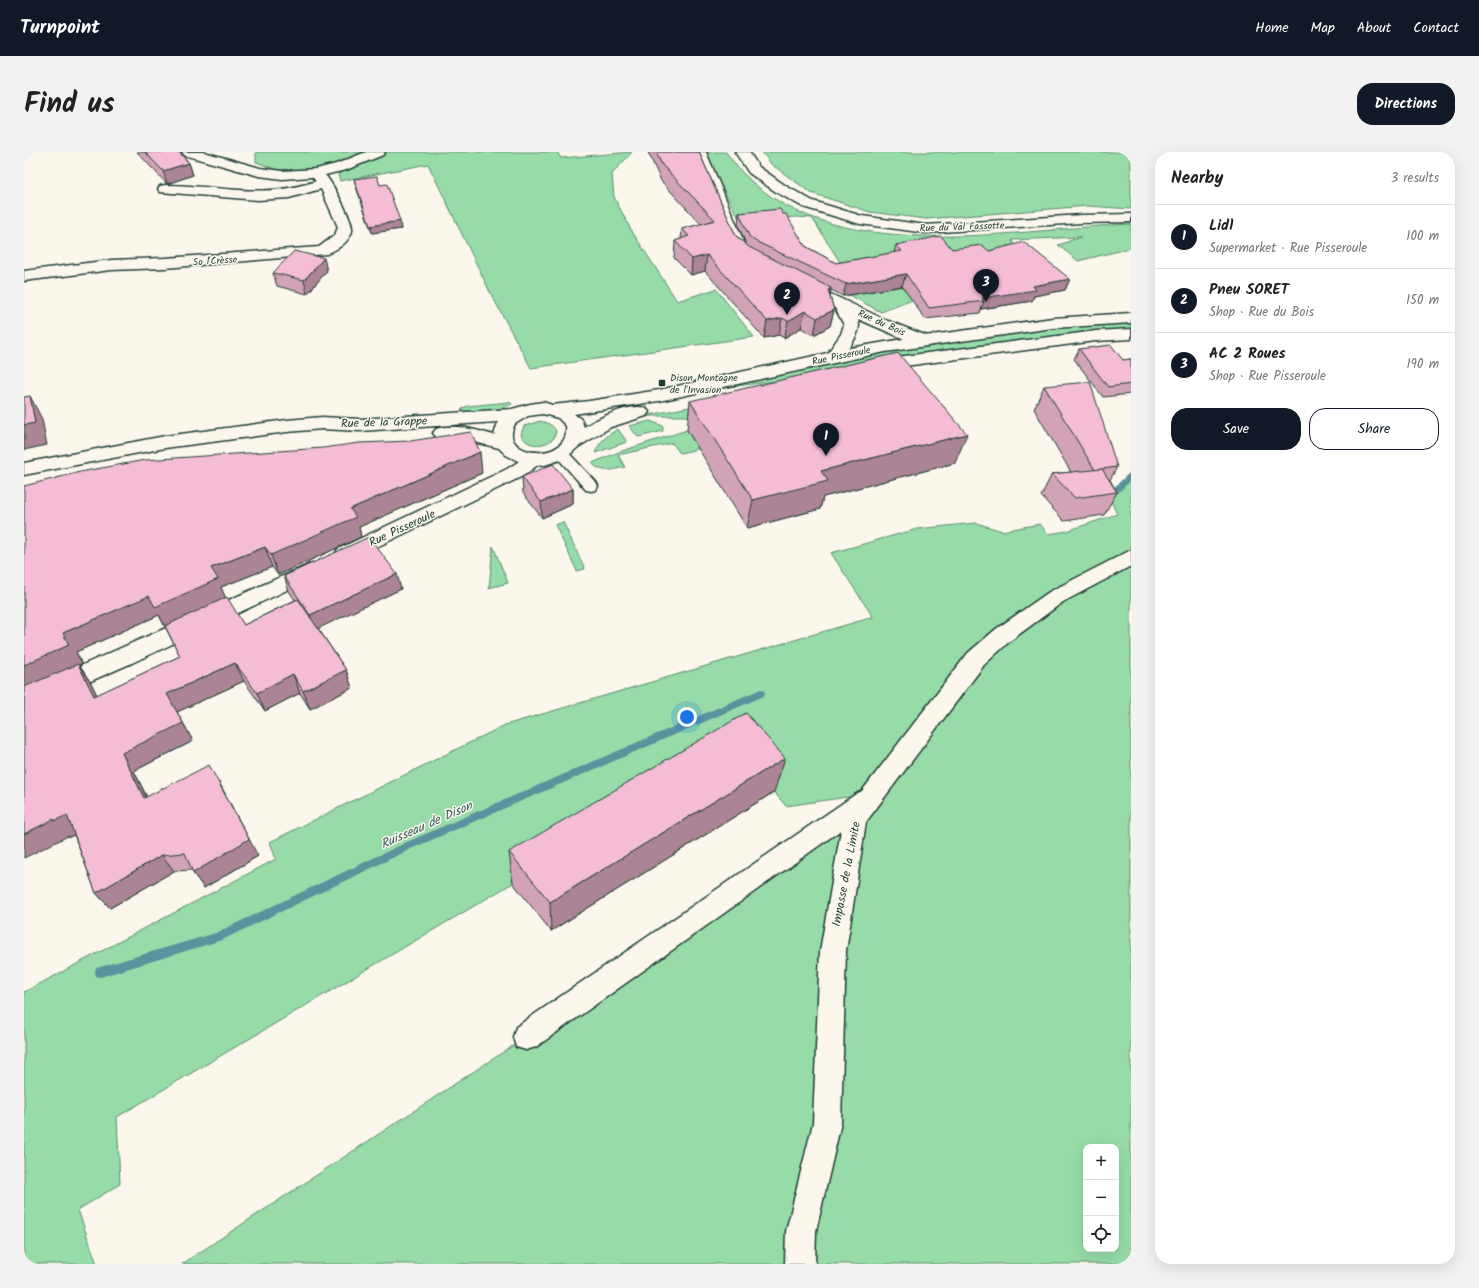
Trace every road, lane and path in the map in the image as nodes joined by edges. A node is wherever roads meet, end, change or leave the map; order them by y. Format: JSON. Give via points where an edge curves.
{"nodes":[{"id":1,"x":189,"y":152,"type":"edge"},
{"id":2,"x":237,"y":152,"type":"edge"},
{"id":3,"x":378,"y":152,"type":"edge"},
{"id":4,"x":701,"y":152,"type":"edge"},
{"id":5,"x":742,"y":152,"type":"edge"},
{"id":6,"x":216,"y":160,"type":"junction"},
{"id":7,"x":320,"y":178,"type":"junction"},
{"id":8,"x":166,"y":189,"type":"dead end"},
{"id":9,"x":1131,"y":218,"type":"edge"},
{"id":10,"x":741,"y":251,"type":"edge"},
{"id":11,"x":24,"y":276,"type":"edge"},
{"id":12,"x":791,"y":280,"type":"edge"},
{"id":13,"x":840,"y":303,"type":"junction"},
{"id":14,"x":1131,"y":318,"type":"edge"},
{"id":15,"x":1131,"y":334,"type":"edge"},
{"id":16,"x":924,"y":341,"type":"junction"},
{"id":17,"x":833,"y":357,"type":"junction"},
{"id":18,"x":858,"y":369,"type":"edge"},
{"id":19,"x":772,"y":387,"type":"edge"},
{"id":20,"x":554,"y":410,"type":"junction"},
{"id":21,"x":515,"y":415,"type":"junction"},
{"id":22,"x":253,"y":432,"type":"junction"},
{"id":23,"x":504,"y":443,"type":"junction"},
{"id":24,"x":567,"y":448,"type":"junction"},
{"id":25,"x":536,"y":458,"type":"junction"},
{"id":26,"x":24,"y":469,"type":"edge"},
{"id":27,"x":591,"y":486,"type":"dead end"},
{"id":28,"x":1131,"y":557,"type":"edge"},
{"id":29,"x":24,"y":701,"type":"edge"},
{"id":30,"x":876,"y":793,"type":"junction"},
{"id":31,"x":526,"y":1037,"type":"dead end"},
{"id":32,"x":800,"y":1264,"type":"edge"}],
"edges":[{"from":1,"to":6,"type":"street"},
{"from":2,"to":6,"type":"street"},
{"from":3,"to":7,"type":"street"},
{"from":4,"to":10,"type":"lane"},
{"from":5,"to":9,"type":"street","name":"Rue du Val Fassotte","via":[[754,170],[781,189],[808,204],[860,220],[926,229]]},
{"from":6,"to":7,"type":"street","via":[[259,172]]},
{"from":7,"to":8,"type":"street","via":[[289,194],[258,196],[189,188]]},
{"from":7,"to":11,"type":"street","name":"So l'Crèsse","via":[[345,227],[345,233],[340,240],[322,251],[111,265]]},
{"from":12,"to":13,"type":"street","name":"Rue du Bois"},
{"from":13,"to":16,"type":"street","name":"Rue du Bois"},
{"from":13,"to":17,"type":"street","name":"Rue du Bois","via":[[852,325],[849,334]]},
{"from":14,"to":16,"type":"street","name":"Rue Pisseroule","via":[[1092,318]]},
{"from":15,"to":18,"type":"street","name":"Rue Pisseroule","via":[[1037,343],[906,360]]},
{"from":16,"to":17,"type":"street","name":"Rue Pisseroule"},
{"from":17,"to":20,"type":"street","name":"Rue Pisseroule","via":[[676,392],[597,406]]},
{"from":19,"to":24,"type":"street","via":[[620,416],[604,422]]},
{"from":20,"to":21,"type":"street","via":[[530,409]]},
{"from":20,"to":24,"type":"street","via":[[565,415],[575,425],[576,437]]},
{"from":21,"to":22,"type":"street","name":"Rue de la Grappe","via":[[360,424],[322,423]]},
{"from":21,"to":23,"type":"street","via":[[502,429]]},
{"from":22,"to":23,"type":"street","name":"Rue de la Grappe","via":[[355,438],[461,433]]},
{"from":22,"to":26,"type":"street","name":"Rue de la Grappe","via":[[143,446]]},
{"from":23,"to":25,"type":"street","via":[[514,452]]},
{"from":24,"to":25,"type":"street","via":[[549,457]]},
{"from":24,"to":27,"type":"lane"},
{"from":25,"to":29,"type":"street","name":"Rue Pisseroule","via":[[514,473],[404,527]]},
{"from":28,"to":30,"type":"street","name":"Impasse de la Limite","via":[[1056,597],[1003,635],[976,659]]},
{"from":30,"to":31,"type":"street"},
{"from":30,"to":32,"type":"street","name":"Impasse de la Limite","via":[[855,820],[834,936],[827,1122],[801,1231]]}]}
